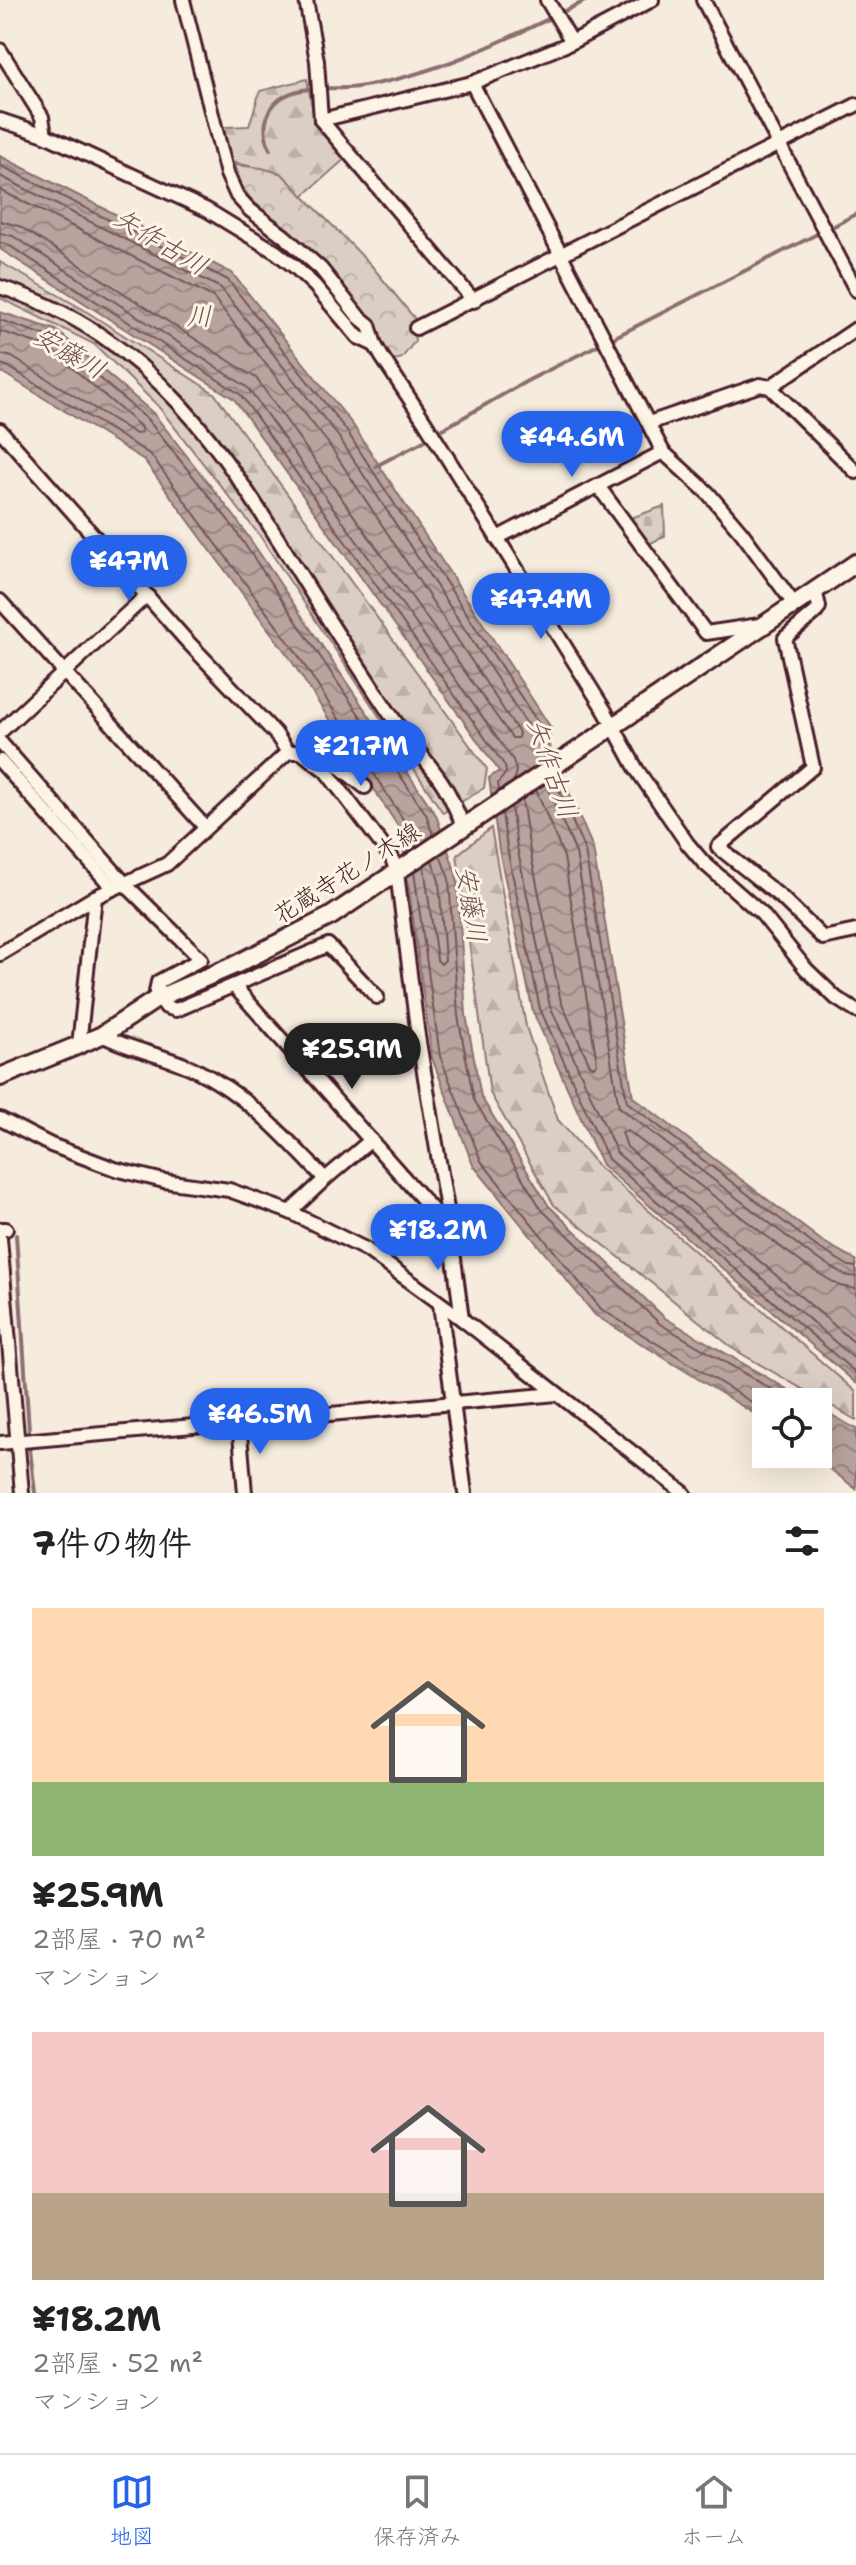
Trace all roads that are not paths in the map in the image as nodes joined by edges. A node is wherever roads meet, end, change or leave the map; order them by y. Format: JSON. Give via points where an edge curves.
{"nodes":[{"id":1,"x":183,"y":0,"type":"edge"},
{"id":2,"x":306,"y":0,"type":"edge"},
{"id":3,"x":547,"y":0,"type":"edge"},
{"id":4,"x":652,"y":0,"type":"edge"},
{"id":5,"x":703,"y":0,"type":"edge"},
{"id":6,"x":572,"y":42,"type":"junction"},
{"id":7,"x":0,"y":50,"type":"edge"},
{"id":8,"x":472,"y":83,"type":"junction"},
{"id":9,"x":856,"y":105,"type":"edge"},
{"id":10,"x":0,"y":120,"type":"edge"},
{"id":11,"x":321,"y":120,"type":"junction"},
{"id":12,"x":45,"y":135,"type":"junction"},
{"id":13,"x":781,"y":145,"type":"junction"},
{"id":14,"x":560,"y":255,"type":"junction"},
{"id":15,"x":0,"y":287,"type":"edge"},
{"id":16,"x":856,"y":290,"type":"edge"},
{"id":17,"x":474,"y":301,"type":"junction"},
{"id":18,"x":416,"y":328,"type":"dead end"},
{"id":19,"x":856,"y":329,"type":"edge"},
{"id":20,"x":375,"y":345,"type":"junction"},
{"id":21,"x":770,"y":387,"type":"junction"},
{"id":22,"x":649,"y":423,"type":"junction"},
{"id":23,"x":0,"y":430,"type":"edge"},
{"id":24,"x":663,"y":452,"type":"junction"},
{"id":25,"x":856,"y":472,"type":"edge"},
{"id":26,"x":598,"y":486,"type":"junction"},
{"id":27,"x":497,"y":538,"type":"junction"},
{"id":28,"x":856,"y":563,"type":"edge"},
{"id":29,"x":815,"y":589,"type":"junction"},
{"id":30,"x":147,"y":595,"type":"junction"},
{"id":31,"x":0,"y":601,"type":"edge"},
{"id":32,"x":794,"y":604,"type":"junction"},
{"id":33,"x":763,"y":625,"type":"junction"},
{"id":34,"x":64,"y":671,"type":"junction"},
{"id":35,"x":610,"y":728,"type":"junction"},
{"id":36,"x":0,"y":732,"type":"edge"},
{"id":37,"x":0,"y":742,"type":"edge"},
{"id":38,"x":295,"y":752,"type":"junction"},
{"id":39,"x":0,"y":761,"type":"edge"},
{"id":40,"x":365,"y":787,"type":"dead end"},
{"id":41,"x":205,"y":827,"type":"junction"},
{"id":42,"x":464,"y":827,"type":"junction"},
{"id":43,"x":400,"y":870,"type":"junction"},
{"id":44,"x":120,"y":886,"type":"junction"},
{"id":45,"x":95,"y":897,"type":"junction"},
{"id":46,"x":856,"y":931,"type":"edge"},
{"id":47,"x":0,"y":954,"type":"edge"},
{"id":48,"x":235,"y":987,"type":"junction"},
{"id":49,"x":377,"y":997,"type":"dead end"},
{"id":50,"x":158,"y":998,"type":"junction"},
{"id":51,"x":856,"y":1011,"type":"edge"},
{"id":52,"x":102,"y":1035,"type":"junction"},
{"id":53,"x":79,"y":1045,"type":"junction"},
{"id":54,"x":0,"y":1077,"type":"edge"},
{"id":55,"x":0,"y":1119,"type":"edge"},
{"id":56,"x":371,"y":1140,"type":"junction"},
{"id":57,"x":325,"y":1179,"type":"junction"},
{"id":58,"x":290,"y":1212,"type":"junction"},
{"id":59,"x":449,"y":1221,"type":"junction"},
{"id":60,"x":2,"y":1232,"type":"edge"},
{"id":61,"x":440,"y":1304,"type":"junction"},
{"id":62,"x":462,"y":1319,"type":"junction"},
{"id":63,"x":557,"y":1394,"type":"junction"},
{"id":64,"x":455,"y":1403,"type":"junction"},
{"id":65,"x":239,"y":1422,"type":"junction"},
{"id":66,"x":19,"y":1441,"type":"junction"},
{"id":67,"x":0,"y":1443,"type":"edge"},
{"id":68,"x":22,"y":1493,"type":"edge"},
{"id":69,"x":245,"y":1493,"type":"edge"},
{"id":70,"x":465,"y":1493,"type":"edge"},
{"id":71,"x":684,"y":1493,"type":"edge"}],
"edges":[{"from":1,"to":20,"type":"street","via":[[237,196],[321,269],[369,325]]},
{"from":2,"to":11,"type":"street"},
{"from":3,"to":6,"type":"street"},
{"from":4,"to":6,"type":"street"},
{"from":5,"to":13,"type":"street"},
{"from":6,"to":8,"type":"street"},
{"from":7,"to":12,"type":"street","via":[[42,117]]},
{"from":8,"to":11,"type":"street"},
{"from":8,"to":14,"type":"street"},
{"from":9,"to":13,"type":"street"},
{"from":10,"to":12,"type":"street"},
{"from":11,"to":17,"type":"street"},
{"from":12,"to":20,"type":"street","via":[[207,210],[276,252],[315,286],[358,337]]},
{"from":13,"to":14,"type":"street"},
{"from":13,"to":16,"type":"street"},
{"from":14,"to":17,"type":"street"},
{"from":14,"to":22,"type":"street"},
{"from":15,"to":42,"type":"street","via":[[85,325],[131,356],[186,409],[229,463],[402,731],[446,788]]},
{"from":17,"to":18,"type":"street"},
{"from":19,"to":21,"type":"street"},
{"from":20,"to":27,"type":"street"},
{"from":21,"to":22,"type":"street","via":[[760,385]]},
{"from":21,"to":25,"type":"street"},
{"from":22,"to":24,"type":"street"},
{"from":23,"to":30,"type":"street"},
{"from":24,"to":26,"type":"street"},
{"from":24,"to":32,"type":"street","via":[[708,493]]},
{"from":26,"to":27,"type":"street"},
{"from":26,"to":33,"type":"street","via":[[706,633]]},
{"from":27,"to":35,"type":"street"},
{"from":28,"to":29,"type":"main road","name":"花蔵寺花ノ木線"},
{"from":29,"to":32,"type":"main road","name":"花蔵寺花ノ木線"},
{"from":29,"to":46,"type":"street","via":[[816,612],[785,638],[813,767],[718,847],[823,938]]},
{"from":30,"to":34,"type":"street"},
{"from":30,"to":38,"type":"street"},
{"from":31,"to":34,"type":"street"},
{"from":32,"to":33,"type":"main road","name":"花蔵寺花ノ木線"},
{"from":33,"to":35,"type":"main road","name":"花蔵寺花ノ木線"},
{"from":34,"to":36,"type":"street"},
{"from":34,"to":41,"type":"street"},
{"from":35,"to":42,"type":"main road","name":"花蔵寺花ノ木線"},
{"from":35,"to":51,"type":"street","via":[[703,862],[762,914],[806,969]]},
{"from":37,"to":44,"type":"street"},
{"from":38,"to":40,"type":"street","via":[[313,746]]},
{"from":38,"to":41,"type":"street"},
{"from":38,"to":43,"type":"street","via":[[326,771]]},
{"from":39,"to":44,"type":"street"},
{"from":41,"to":44,"type":"street","via":[[167,864]]},
{"from":42,"to":43,"type":"main road","name":"花蔵寺花ノ木線"},
{"from":43,"to":50,"type":"main road","name":"花蔵寺花ノ木線","via":[[284,942]]},
{"from":43,"to":59,"type":"street","via":[[418,1036]]},
{"from":44,"to":45,"type":"street"},
{"from":44,"to":50,"type":"street","via":[[201,959],[158,982]]},
{"from":45,"to":47,"type":"street"},
{"from":45,"to":53,"type":"street"},
{"from":48,"to":49,"type":"street","via":[[328,945]]},
{"from":48,"to":50,"type":"street","via":[[176,1010]]},
{"from":48,"to":56,"type":"street"},
{"from":50,"to":52,"type":"main road","name":"花蔵寺花ノ木線"},
{"from":52,"to":53,"type":"main road","name":"花蔵寺花ノ木線"},
{"from":52,"to":57,"type":"street","via":[[193,1068],[239,1096],[268,1118]]},
{"from":53,"to":54,"type":"main road","name":"花蔵寺花ノ木線"},
{"from":55,"to":58,"type":"street","via":[[115,1169],[229,1190]]},
{"from":56,"to":57,"type":"street"},
{"from":56,"to":59,"type":"street","via":[[435,1213]]},
{"from":57,"to":58,"type":"street"},
{"from":58,"to":61,"type":"street","via":[[367,1250]]},
{"from":59,"to":62,"type":"street"},
{"from":60,"to":66,"type":"street"},
{"from":61,"to":62,"type":"street"},
{"from":61,"to":64,"type":"street"},
{"from":62,"to":63,"type":"street"},
{"from":63,"to":64,"type":"street"},
{"from":63,"to":71,"type":"street"},
{"from":64,"to":65,"type":"street"},
{"from":64,"to":70,"type":"street"},
{"from":65,"to":66,"type":"street"},
{"from":65,"to":69,"type":"street"},
{"from":66,"to":67,"type":"street"},
{"from":66,"to":68,"type":"street"}]}
